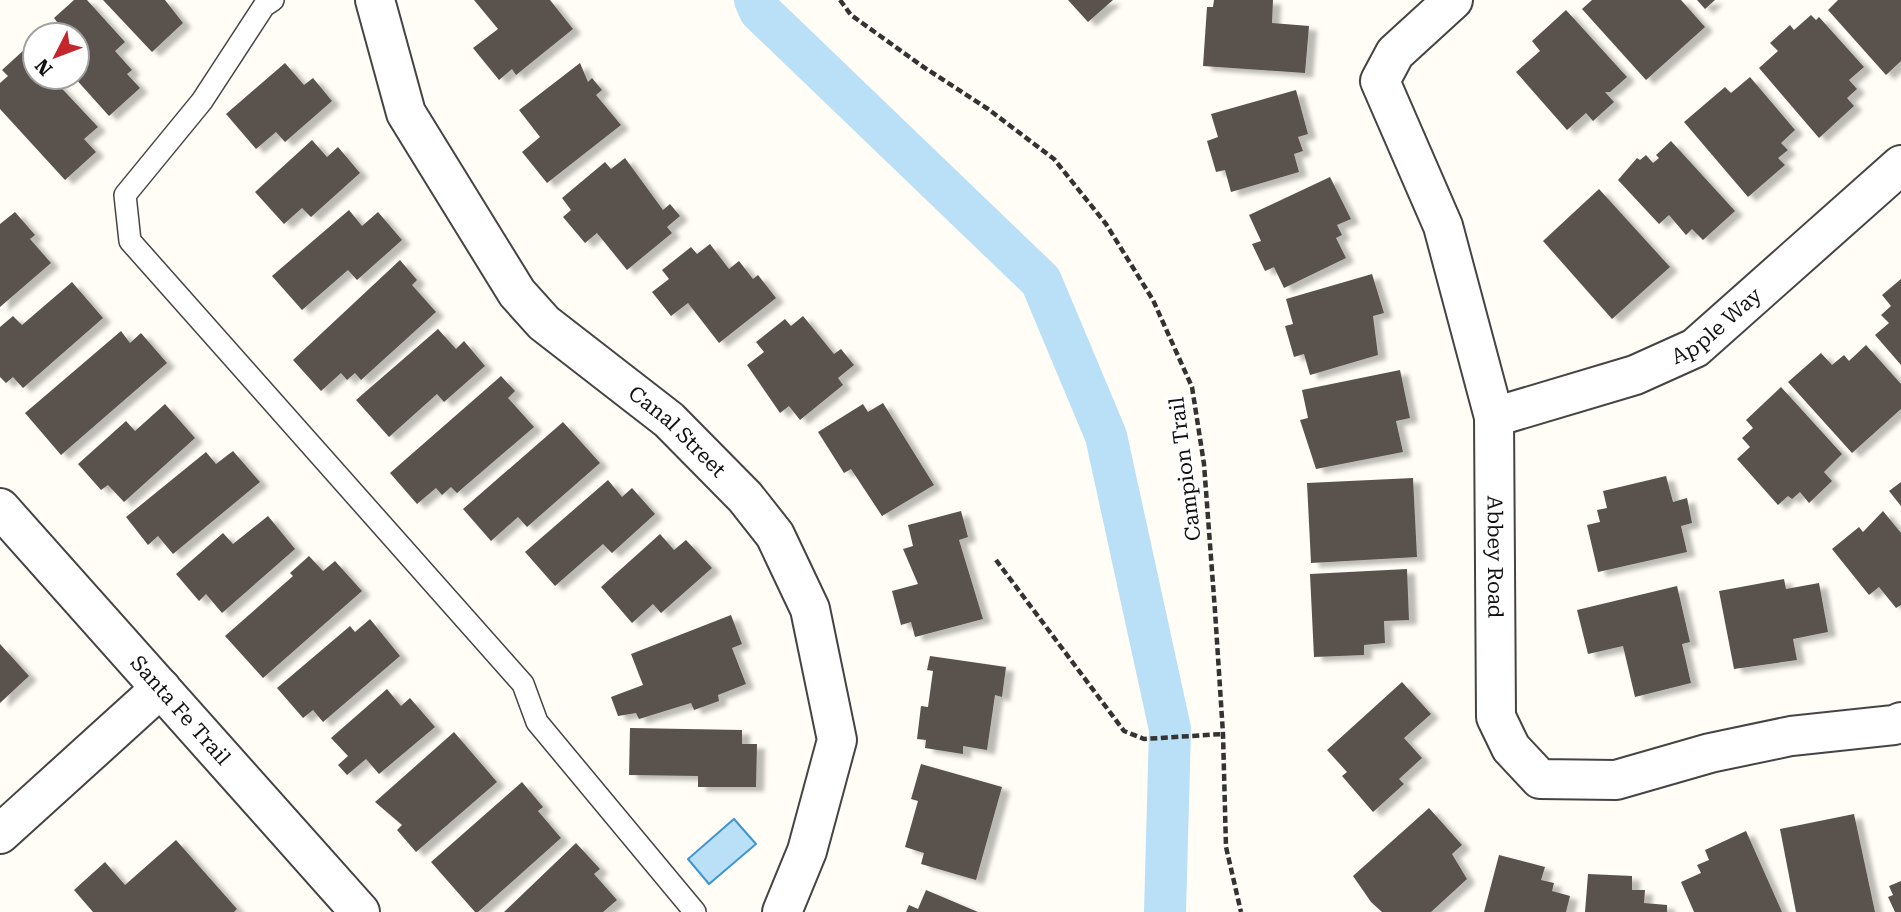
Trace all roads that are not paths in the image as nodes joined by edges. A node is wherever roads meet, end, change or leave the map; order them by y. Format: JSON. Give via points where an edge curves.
{"nodes":[{"id":1,"x":273,"y":0,"type":"edge"},
{"id":2,"x":375,"y":0,"type":"edge"},
{"id":3,"x":1452,"y":0,"type":"edge"},
{"id":4,"x":1901,"y":165,"type":"edge"},
{"id":5,"x":1494,"y":418,"type":"junction"},
{"id":6,"x":0,"y":508,"type":"edge"},
{"id":7,"x":161,"y":688,"type":"junction"},
{"id":8,"x":1901,"y":722,"type":"edge"},
{"id":9,"x":0,"y":834,"type":"edge"},
{"id":10,"x":360,"y":912,"type":"edge"},
{"id":11,"x":695,"y":912,"type":"edge"},
{"id":12,"x":782,"y":912,"type":"edge"}],
"edges":[{"from":1,"to":11,"type":"lane","via":[[264,6],[202,101],[125,195],[130,241],[523,684],[537,722]]},
{"from":2,"to":12,"type":"street","name":"Canal Street","via":[[406,113],[517,293],[544,323],[669,420],[745,497],[775,535],[810,610],[837,740],[807,851]]},
{"from":3,"to":5,"type":"street","name":"Abbey Road","via":[[1395,53],[1380,81],[1443,226]]},
{"from":4,"to":5,"type":"street","name":"Apple Way","via":[[1695,348],[1635,375]]},
{"from":5,"to":8,"type":"street","name":"Abbey Road","via":[[1496,717],[1511,748],[1540,779],[1616,780],[1791,736]]},
{"from":6,"to":7,"type":"street","name":"Santa Fe Trail"},
{"from":7,"to":9,"type":"street"},
{"from":7,"to":10,"type":"street","name":"Santa Fe Trail"}]}
